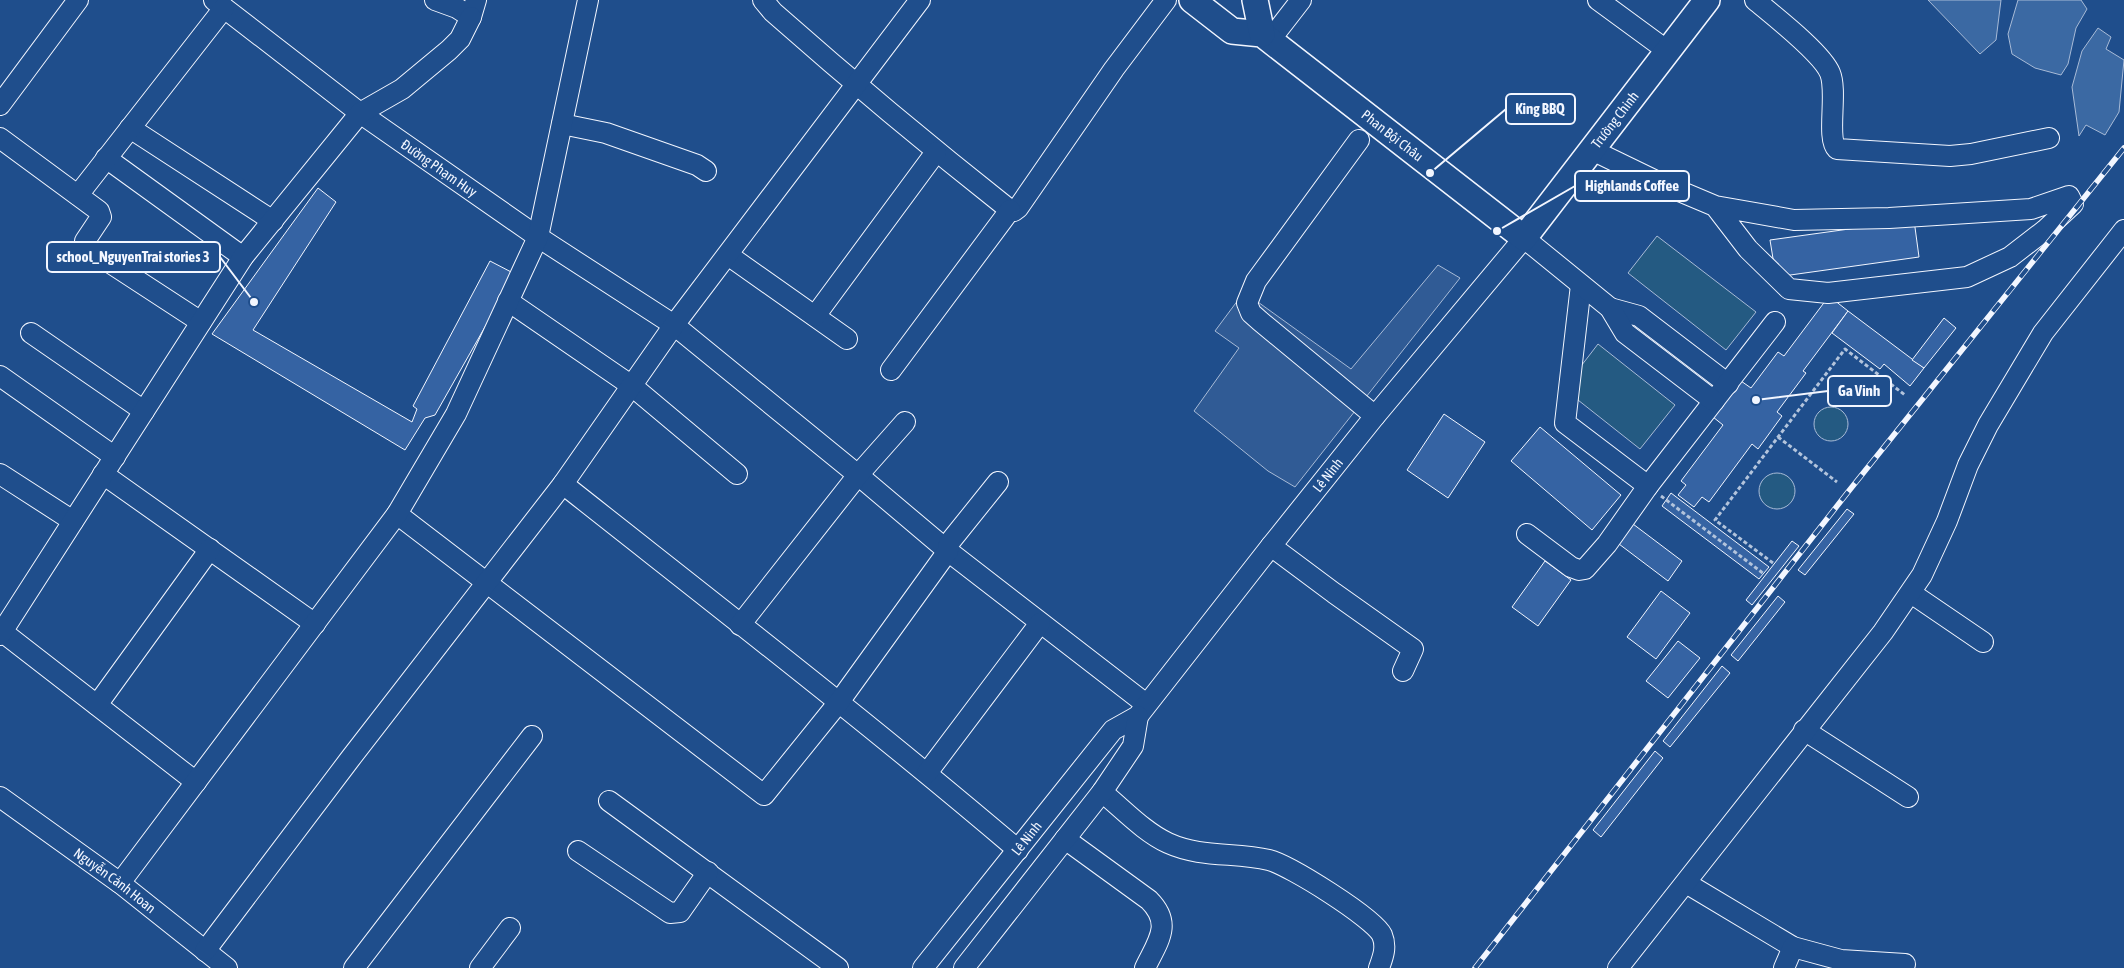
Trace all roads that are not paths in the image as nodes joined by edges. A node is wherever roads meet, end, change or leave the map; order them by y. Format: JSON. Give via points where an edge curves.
{"nodes":[{"id":1,"x":78,"y":0,"type":"edge"},
{"id":2,"x":436,"y":0,"type":"edge"},
{"id":3,"x":588,"y":0,"type":"edge"},
{"id":4,"x":763,"y":0,"type":"edge"},
{"id":5,"x":920,"y":0,"type":"edge"},
{"id":6,"x":1166,"y":0,"type":"edge"},
{"id":7,"x":1192,"y":0,"type":"edge"},
{"id":8,"x":1255,"y":0,"type":"edge"},
{"id":9,"x":1300,"y":0,"type":"edge"},
{"id":10,"x":1598,"y":0,"type":"edge"},
{"id":11,"x":1707,"y":0,"type":"edge"},
{"id":12,"x":1755,"y":0,"type":"edge"},
{"id":13,"x":227,"y":5,"type":"edge"},
{"id":14,"x":474,"y":8,"type":"edge"},
{"id":15,"x":1266,"y":37,"type":"junction"},
{"id":16,"x":1669,"y":52,"type":"junction"},
{"id":17,"x":856,"y":85,"type":"junction"},
{"id":18,"x":0,"y":105,"type":"edge"},
{"id":19,"x":360,"y":113,"type":"junction"},
{"id":20,"x":562,"y":124,"type":"junction"},
{"id":21,"x":130,"y":128,"type":"junction"},
{"id":22,"x":0,"y":138,"type":"edge"},
{"id":23,"x":2050,"y":138,"type":"dead end"},
{"id":24,"x":1359,"y":140,"type":"dead end"},
{"id":25,"x":1592,"y":150,"type":"junction"},
{"id":26,"x":936,"y":152,"type":"junction"},
{"id":27,"x":106,"y":158,"type":"junction"},
{"id":28,"x":706,"y":171,"type":"dead end"},
{"id":29,"x":78,"y":195,"type":"junction"},
{"id":30,"x":1715,"y":206,"type":"junction"},
{"id":31,"x":1010,"y":210,"type":"junction"},
{"id":32,"x":273,"y":221,"type":"junction"},
{"id":33,"x":2124,"y":230,"type":"edge"},
{"id":34,"x":538,"y":237,"type":"junction"},
{"id":35,"x":1524,"y":238,"type":"junction"},
{"id":36,"x":728,"y":255,"type":"junction"},
{"id":37,"x":243,"y":257,"type":"junction"},
{"id":38,"x":1581,"y":285,"type":"junction"},
{"id":39,"x":508,"y":301,"type":"junction"},
{"id":40,"x":1610,"y":308,"type":"junction"},
{"id":41,"x":815,"y":316,"type":"junction"},
{"id":42,"x":201,"y":322,"type":"junction"},
{"id":43,"x":1775,"y":322,"type":"dead end"},
{"id":44,"x":674,"y":325,"type":"junction"},
{"id":45,"x":31,"y":333,"type":"dead end"},
{"id":46,"x":847,"y":339,"type":"dead end"},
{"id":47,"x":891,"y":370,"type":"dead end"},
{"id":48,"x":0,"y":376,"type":"edge"},
{"id":49,"x":1728,"y":384,"type":"junction"},
{"id":50,"x":632,"y":386,"type":"junction"},
{"id":51,"x":1714,"y":401,"type":"junction"},
{"id":52,"x":144,"y":411,"type":"junction"},
{"id":53,"x":1375,"y":416,"type":"junction"},
{"id":54,"x":905,"y":422,"type":"dead end"},
{"id":55,"x":115,"y":456,"type":"junction"},
{"id":56,"x":0,"y":474,"type":"edge"},
{"id":57,"x":104,"y":474,"type":"junction"},
{"id":58,"x":737,"y":474,"type":"dead end"},
{"id":59,"x":858,"y":475,"type":"junction"},
{"id":60,"x":998,"y":482,"type":"dead end"},
{"id":61,"x":563,"y":484,"type":"junction"},
{"id":62,"x":1648,"y":486,"type":"junction"},
{"id":63,"x":397,"y":514,"type":"junction"},
{"id":64,"x":73,"y":521,"type":"junction"},
{"id":65,"x":1528,"y":534,"type":"dead end"},
{"id":66,"x":1270,"y":546,"type":"junction"},
{"id":67,"x":210,"y":549,"type":"junction"},
{"id":68,"x":948,"y":551,"type":"junction"},
{"id":69,"x":487,"y":582,"type":"junction"},
{"id":70,"x":1911,"y":593,"type":"junction"},
{"id":71,"x":1040,"y":622,"type":"junction"},
{"id":72,"x":315,"y":624,"type":"junction"},
{"id":73,"x":740,"y":625,"type":"junction"},
{"id":74,"x":1,"y":632,"type":"edge"},
{"id":75,"x":1983,"y":642,"type":"dead end"},
{"id":76,"x":1403,"y":671,"type":"dead end"},
{"id":77,"x":838,"y":702,"type":"junction"},
{"id":78,"x":97,"y":705,"type":"junction"},
{"id":79,"x":1142,"y":710,"type":"junction"},
{"id":80,"x":1804,"y":730,"type":"junction"},
{"id":81,"x":532,"y":736,"type":"dead end"},
{"id":82,"x":927,"y":773,"type":"junction"},
{"id":83,"x":196,"y":782,"type":"junction"},
{"id":84,"x":1102,"y":792,"type":"junction"},
{"id":85,"x":0,"y":797,"type":"edge"},
{"id":86,"x":1908,"y":797,"type":"dead end"},
{"id":87,"x":609,"y":801,"type":"dead end"},
{"id":88,"x":1065,"y":840,"type":"junction"},
{"id":89,"x":578,"y":850,"type":"dead end"},
{"id":90,"x":1018,"y":850,"type":"junction"},
{"id":91,"x":708,"y":872,"type":"junction"},
{"id":92,"x":1686,"y":882,"type":"junction"},
{"id":93,"x":120,"y":883,"type":"junction"},
{"id":94,"x":510,"y":928,"type":"dead end"},
{"id":95,"x":1793,"y":947,"type":"junction"},
{"id":96,"x":205,"y":951,"type":"junction"},
{"id":97,"x":1905,"y":964,"type":"dead end"},
{"id":98,"x":227,"y":968,"type":"edge"},
{"id":99,"x":354,"y":968,"type":"edge"},
{"id":100,"x":480,"y":968,"type":"edge"},
{"id":101,"x":838,"y":968,"type":"edge"},
{"id":102,"x":922,"y":968,"type":"edge"},
{"id":103,"x":964,"y":968,"type":"edge"},
{"id":104,"x":1145,"y":968,"type":"edge"},
{"id":105,"x":1379,"y":968,"type":"edge"},
{"id":106,"x":1618,"y":968,"type":"edge"},
{"id":107,"x":1784,"y":968,"type":"edge"}],
"edges":[{"from":1,"to":18,"type":"street"},
{"from":2,"to":14,"type":"street","via":[[457,8]]},
{"from":3,"to":20,"type":"street"},
{"from":4,"to":17,"type":"street"},
{"from":5,"to":17,"type":"street"},
{"from":6,"to":31,"type":"street","via":[[1018,208]]},
{"from":7,"to":15,"type":"main road","via":[[1232,31]]},
{"from":8,"to":15,"type":"main road"},
{"from":9,"to":15,"type":"street"},
{"from":10,"to":16,"type":"street"},
{"from":11,"to":16,"type":"main road","name":"Trường Chinh"},
{"from":12,"to":23,"type":"street","via":[[1824,62],[1834,85],[1832,141],[1837,150],[1950,156]]},
{"from":13,"to":19,"type":"street","name":"Đường Phạm Huy"},
{"from":13,"to":21,"type":"street"},
{"from":14,"to":19,"type":"street","via":[[460,39],[449,50],[402,89]]},
{"from":15,"to":35,"type":"main road","name":"Phan Bội Châu"},
{"from":16,"to":25,"type":"main road","name":"Trường Chinh"},
{"from":17,"to":26,"type":"street"},
{"from":17,"to":36,"type":"street"},
{"from":19,"to":32,"type":"street"},
{"from":19,"to":34,"type":"street","name":"Đường Phạm Huy"},
{"from":20,"to":28,"type":"street","via":[[606,133]]},
{"from":20,"to":34,"type":"street"},
{"from":21,"to":27,"type":"street"},
{"from":21,"to":32,"type":"street"},
{"from":22,"to":29,"type":"street"},
{"from":24,"to":53,"type":"street","via":[[1256,281],[1247,303],[1260,321]]},
{"from":25,"to":30,"type":"street"},
{"from":25,"to":35,"type":"main road","name":"Trường Chinh"},
{"from":26,"to":31,"type":"street"},
{"from":26,"to":41,"type":"street"},
{"from":27,"to":29,"type":"street"},
{"from":27,"to":37,"type":"street"},
{"from":29,"to":42,"type":"street","via":[[101,215],[85,241],[86,246]]},
{"from":30,"to":30,"type":"street","via":[[1794,220],[2031,209],[2069,196],[2073,204],[2010,257],[1967,277],[1828,293],[1789,289],[1748,250]]},
{"from":31,"to":47,"type":"street"},
{"from":32,"to":37,"type":"street"},
{"from":33,"to":70,"type":"street","via":[[2043,333],[1988,425],[1922,576]]},
{"from":34,"to":39,"type":"street"},
{"from":34,"to":44,"type":"street","name":"Đường Phạm Huy"},
{"from":35,"to":38,"type":"street"},
{"from":35,"to":53,"type":"street","name":"Lê Ninh"},
{"from":36,"to":41,"type":"street"},
{"from":36,"to":44,"type":"street"},
{"from":37,"to":42,"type":"street"},
{"from":38,"to":40,"type":"street"},
{"from":38,"to":62,"type":"street","via":[[1565,423]]},
{"from":39,"to":50,"type":"street"},
{"from":39,"to":63,"type":"street","via":[[456,414]]},
{"from":40,"to":49,"type":"street","via":[[1639,316]]},
{"from":40,"to":51,"type":"street","via":[[1625,333]]},
{"from":41,"to":46,"type":"street"},
{"from":42,"to":52,"type":"street"},
{"from":43,"to":49,"type":"street"},
{"from":44,"to":50,"type":"street"},
{"from":44,"to":59,"type":"street","name":"Đường Phạm Huy"},
{"from":45,"to":52,"type":"street"},
{"from":48,"to":55,"type":"street"},
{"from":49,"to":51,"type":"street"},
{"from":50,"to":58,"type":"street"},
{"from":50,"to":61,"type":"street"},
{"from":51,"to":62,"type":"street"},
{"from":52,"to":55,"type":"street"},
{"from":53,"to":66,"type":"street","name":"Lê Ninh"},
{"from":54,"to":59,"type":"street"},
{"from":55,"to":57,"type":"street"},
{"from":56,"to":64,"type":"street"},
{"from":57,"to":64,"type":"street"},
{"from":57,"to":67,"type":"street"},
{"from":59,"to":68,"type":"street","name":"Đường Phạm Huy"},
{"from":59,"to":73,"type":"street"},
{"from":60,"to":68,"type":"street","via":[[949,543]]},
{"from":61,"to":69,"type":"street"},
{"from":61,"to":73,"type":"street"},
{"from":62,"to":65,"type":"street","via":[[1585,569],[1570,567]]},
{"from":63,"to":69,"type":"street"},
{"from":63,"to":72,"type":"street"},
{"from":64,"to":74,"type":"street"},
{"from":66,"to":76,"type":"street","via":[[1413,649]]},
{"from":66,"to":79,"type":"street","name":"Lê Ninh"},
{"from":67,"to":72,"type":"street"},
{"from":67,"to":78,"type":"street"},
{"from":68,"to":71,"type":"street","name":"Đường Phạm Huy"},
{"from":68,"to":77,"type":"street"},
{"from":69,"to":77,"type":"street","via":[[764,796]]},
{"from":69,"to":96,"type":"street"},
{"from":70,"to":75,"type":"street"},
{"from":70,"to":80,"type":"street"},
{"from":71,"to":79,"type":"street","name":"Đường Phạm Huy"},
{"from":71,"to":82,"type":"street"},
{"from":72,"to":83,"type":"street"},
{"from":73,"to":77,"type":"street"},
{"from":74,"to":78,"type":"street"},
{"from":77,"to":82,"type":"street"},
{"from":78,"to":83,"type":"street"},
{"from":79,"to":84,"type":"street","name":"Lê Ninh","via":[[1133,746]]},
{"from":79,"to":90,"type":"street","name":"Lê Ninh","via":[[1114,730]]},
{"from":80,"to":86,"type":"street"},
{"from":80,"to":92,"type":"street"},
{"from":81,"to":99,"type":"street"},
{"from":82,"to":90,"type":"street"},
{"from":83,"to":93,"type":"street"},
{"from":84,"to":88,"type":"street","name":"Lê Ninh"},
{"from":84,"to":105,"type":"street","via":[[1168,843],[1206,854],[1277,862],[1329,893],[1375,926],[1382,935],[1385,948]]},
{"from":85,"to":93,"type":"street","name":"Nguyễn Cảnh Hoan"},
{"from":87,"to":91,"type":"street"},
{"from":88,"to":103,"type":"street","name":"Lê Ninh"},
{"from":88,"to":104,"type":"street","via":[[1157,908],[1162,928]]},
{"from":89,"to":91,"type":"street","via":[[670,913],[680,912]]},
{"from":90,"to":102,"type":"street","name":"Lê Ninh"},
{"from":91,"to":101,"type":"street"},
{"from":92,"to":95,"type":"street"},
{"from":92,"to":106,"type":"street"},
{"from":93,"to":96,"type":"street","name":"Nguyễn Cảnh Hoan"},
{"from":94,"to":100,"type":"street"},
{"from":95,"to":97,"type":"street","via":[[1841,960]]},
{"from":95,"to":107,"type":"street"},
{"from":96,"to":98,"type":"street","name":"Nguyễn Cảnh Hoan"}]}
